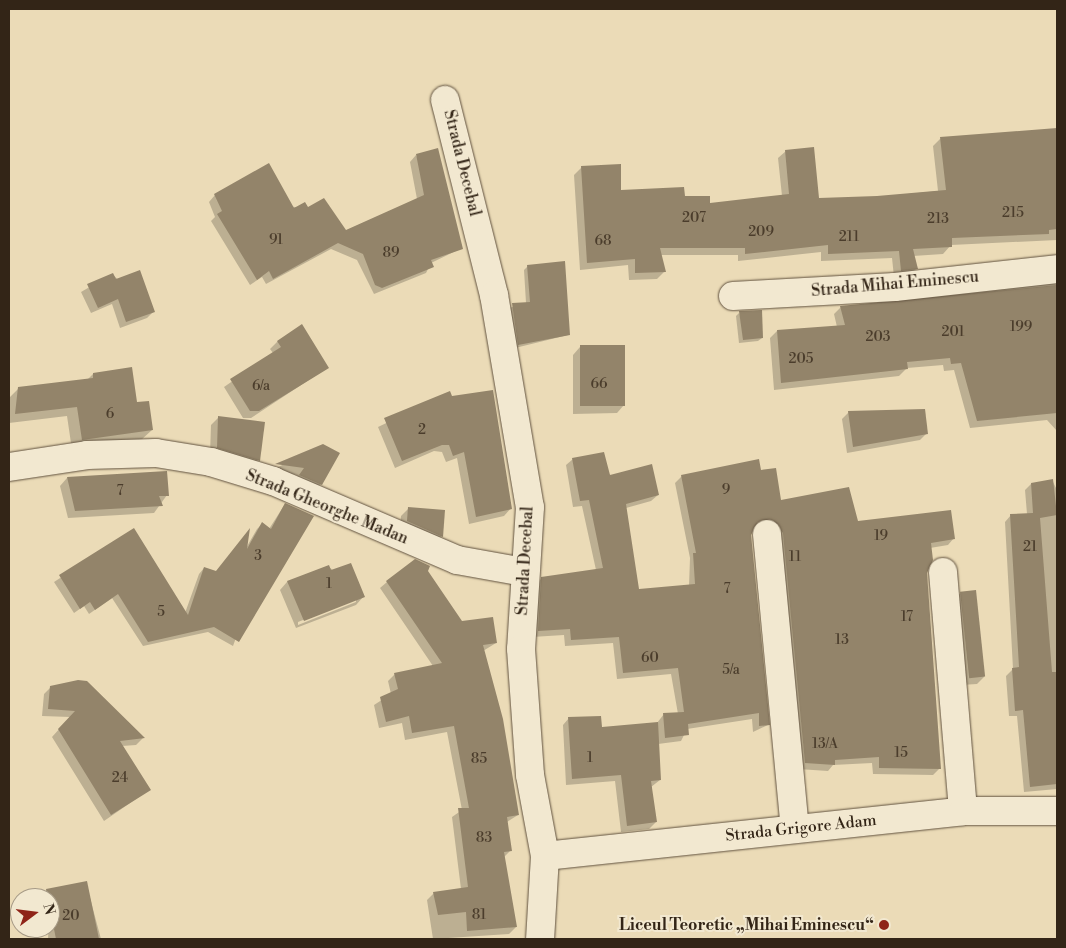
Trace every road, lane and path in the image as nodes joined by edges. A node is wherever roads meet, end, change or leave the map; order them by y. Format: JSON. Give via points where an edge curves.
{"nodes":[{"id":1,"x":446,"y":100,"type":"dead end"},
{"id":2,"x":1057,"y":269,"type":"edge"},
{"id":3,"x":733,"y":296,"type":"dead end"},
{"id":4,"x":9,"y":466,"type":"edge"},
{"id":5,"x":767,"y":534,"type":"dead end"},
{"id":6,"x":524,"y":572,"type":"junction"},
{"id":7,"x":943,"y":572,"type":"dead end"},
{"id":8,"x":1057,"y":811,"type":"edge"},
{"id":9,"x":963,"y":812,"type":"junction"},
{"id":10,"x":796,"y":828,"type":"junction"},
{"id":11,"x":545,"y":856,"type":"junction"},
{"id":12,"x":540,"y":939,"type":"edge"}],
"edges":[{"from":1,"to":6,"type":"street","name":"Strada Decebal","via":[[494,296],[530,507]]},
{"from":2,"to":3,"type":"street","name":"Strada Mihai Eminescu","via":[[895,287]]},
{"from":4,"to":6,"type":"street","name":"Strada Gheorghe Madan","via":[[87,455],[136,454],[211,462],[273,481],[458,560]]},
{"from":5,"to":10,"type":"street"},
{"from":6,"to":11,"type":"street","name":"Strada Decebal","via":[[521,649],[530,775]]},
{"from":7,"to":9,"type":"street"},
{"from":8,"to":9,"type":"street","name":"Strada Grigore Adam"},
{"from":9,"to":10,"type":"street","name":"Strada Grigore Adam"},
{"from":10,"to":11,"type":"street","name":"Strada Grigore Adam"},
{"from":11,"to":12,"type":"street","name":"Strada Decebal"}]}
